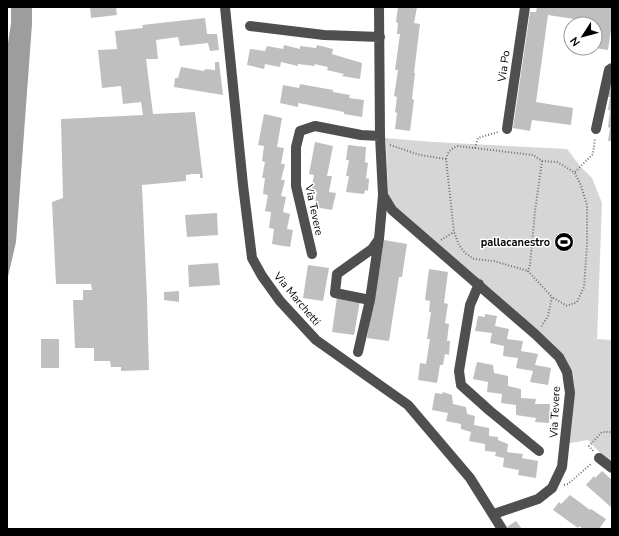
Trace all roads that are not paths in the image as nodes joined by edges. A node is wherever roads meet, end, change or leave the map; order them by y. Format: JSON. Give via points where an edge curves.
{"nodes":[{"id":1,"x":225,"y":7,"type":"edge"},
{"id":2,"x":379,"y":7,"type":"edge"},
{"id":3,"x":525,"y":7,"type":"edge"},
{"id":4,"x":250,"y":26,"type":"dead end"},
{"id":5,"x":380,"y":37,"type":"junction"},
{"id":6,"x":612,"y":68,"type":"edge"},
{"id":7,"x":507,"y":129,"type":"road end"},
{"id":8,"x":596,"y":129,"type":"road end"},
{"id":9,"x":380,"y":140,"type":"junction"},
{"id":10,"x":383,"y":195,"type":"junction"},
{"id":11,"x":379,"y":239,"type":"junction"},
{"id":12,"x":312,"y":254,"type":"dead end"},
{"id":13,"x":479,"y":284,"type":"junction"},
{"id":14,"x":370,"y":300,"type":"junction"},
{"id":15,"x":358,"y":352,"type":"dead end"},
{"id":16,"x":539,"y":451,"type":"dead end"},
{"id":17,"x":599,"y":458,"type":"road end"},
{"id":18,"x":612,"y":468,"type":"edge"},
{"id":19,"x":494,"y":514,"type":"junction"},
{"id":20,"x":502,"y":529,"type":"edge"}],
"edges":[{"from":1,"to":19,"type":"street","name":"Via Marchetti","via":[[242,185],[252,258],[280,301],[316,340],[408,405],[470,478]]},
{"from":2,"to":5,"type":"street","name":"Via Tevere"},
{"from":3,"to":7,"type":"street","name":"Via Po"},
{"from":4,"to":5,"type":"street","via":[[324,35]]},
{"from":5,"to":9,"type":"street","name":"Via Tevere"},
{"from":6,"to":8,"type":"street","via":[[609,70]]},
{"from":9,"to":10,"type":"street","name":"Via Tevere"},
{"from":9,"to":12,"type":"street","name":"Via Tevere","via":[[315,126],[300,131],[296,147],[296,186]]},
{"from":10,"to":11,"type":"street","name":"Via Tevere"},
{"from":10,"to":13,"type":"street","name":"Via Tevere","via":[[392,210]]},
{"from":11,"to":14,"type":"street","name":"Via Tevere"},
{"from":11,"to":14,"type":"street","via":[[372,249],[337,274],[335,293]]},
{"from":13,"to":16,"type":"street","name":"Via Tevere","via":[[470,305],[459,371],[461,385]]},
{"from":13,"to":19,"type":"street","name":"Via Tevere","via":[[559,357],[568,372],[570,393],[562,467],[552,488],[538,499]]},
{"from":14,"to":15,"type":"street","name":"Via Tevere"},
{"from":17,"to":18,"type":"street"},
{"from":19,"to":20,"type":"street","name":"Via Marchetti"}]}
